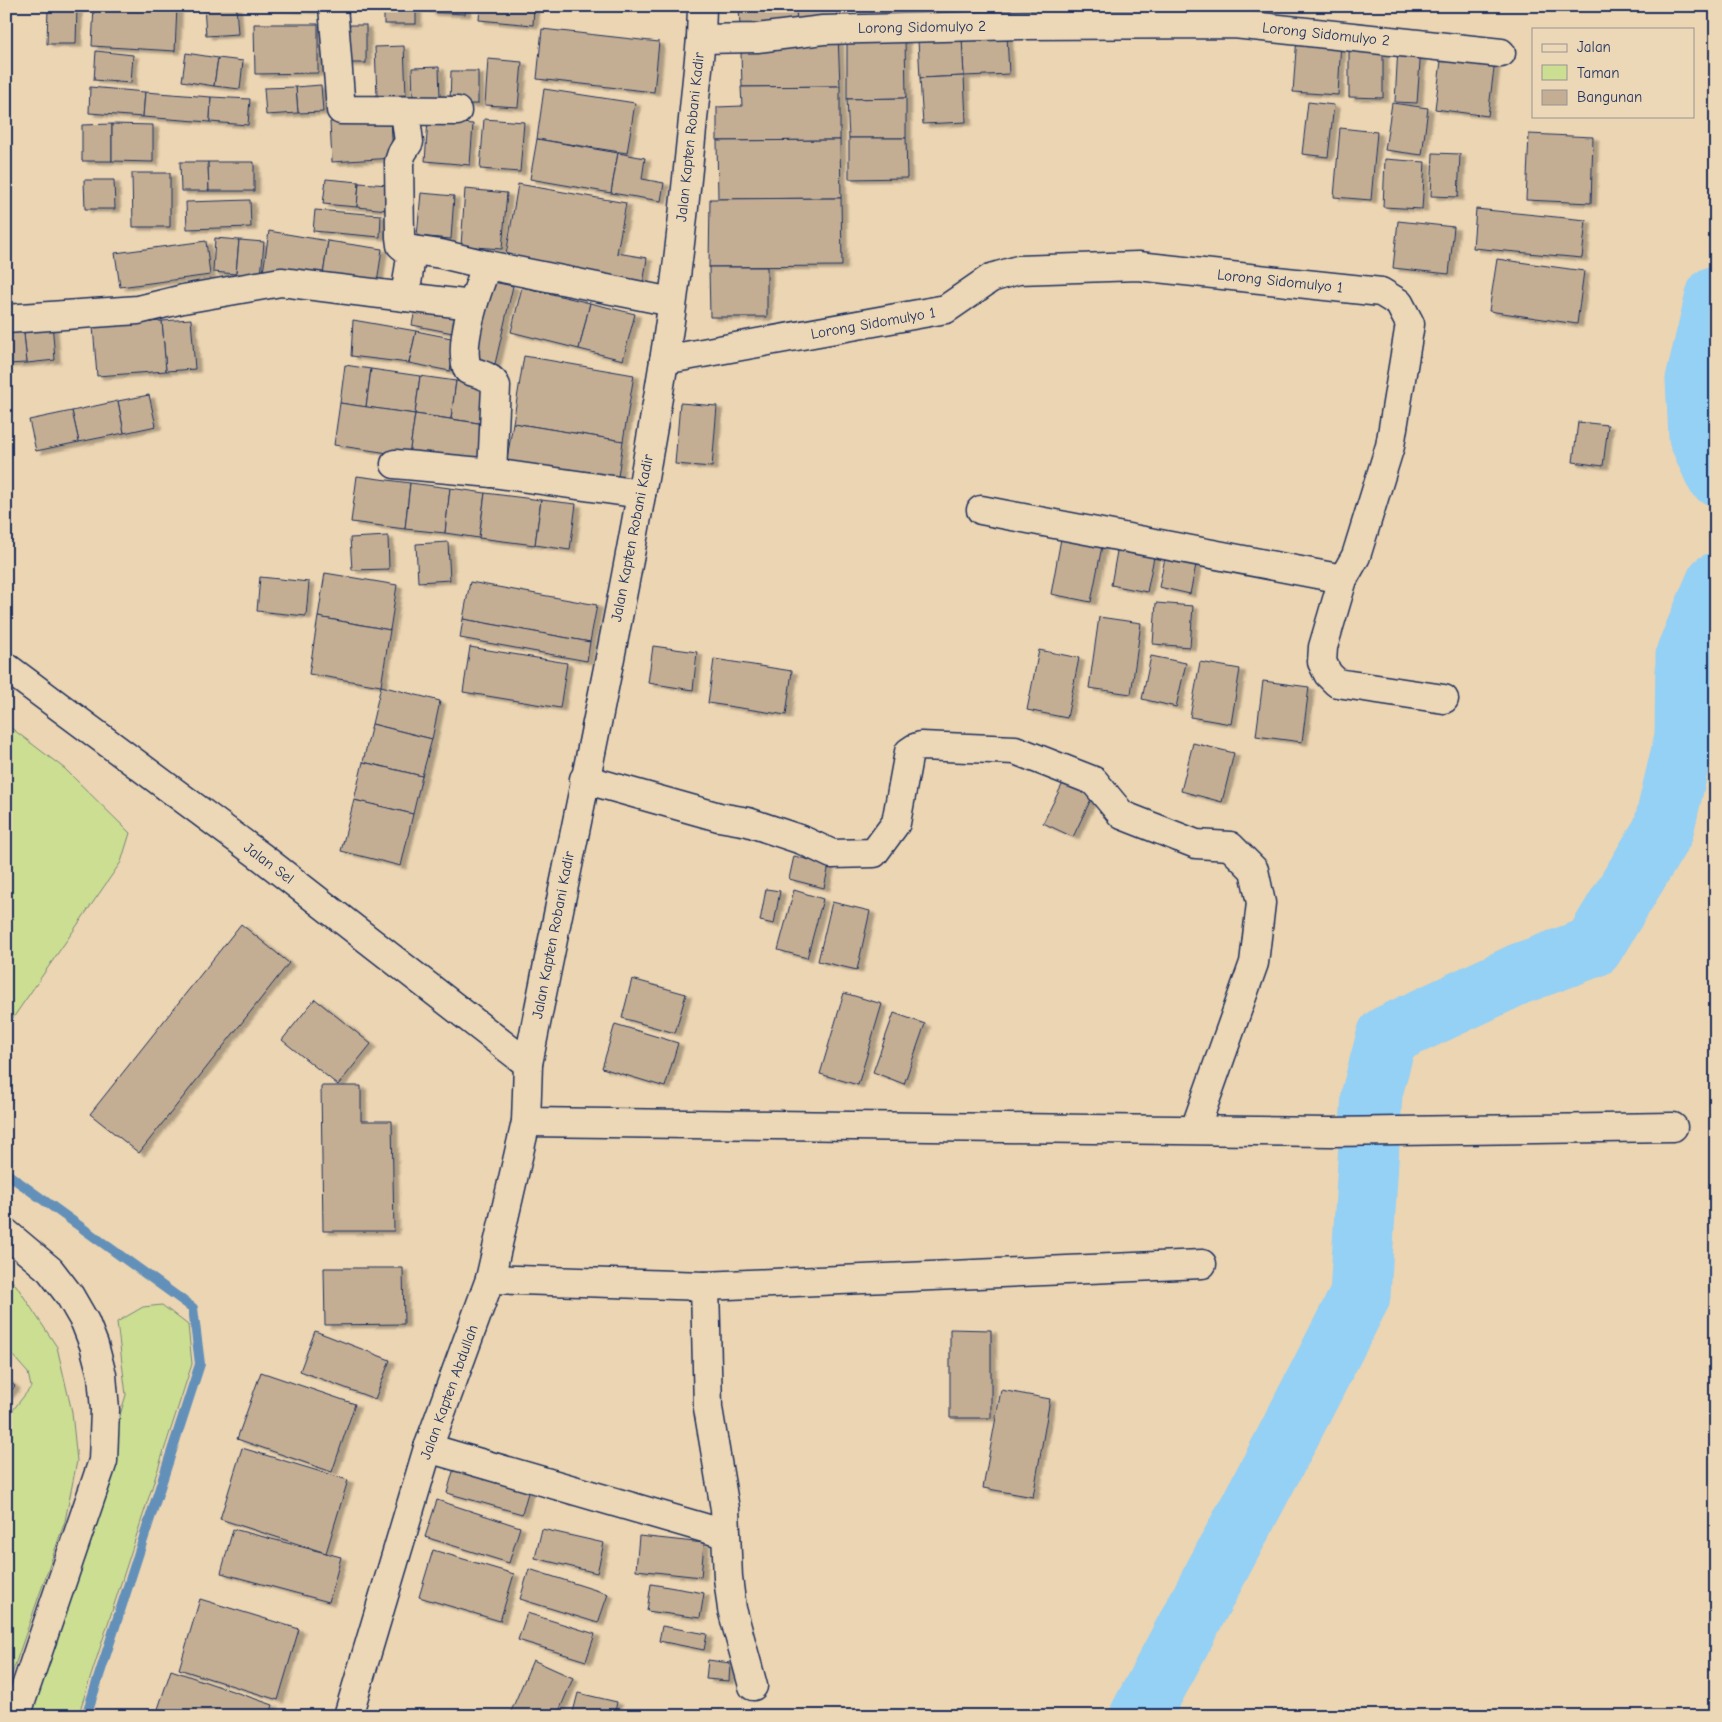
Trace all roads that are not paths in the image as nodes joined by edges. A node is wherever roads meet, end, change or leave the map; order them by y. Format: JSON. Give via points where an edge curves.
{"nodes":[{"id":1,"x":333,"y":6,"type":"edge"},
{"id":2,"x":702,"y":6,"type":"edge"},
{"id":3,"x":701,"y":39,"type":"junction"},
{"id":4,"x":1501,"y":54,"type":"dead end"},
{"id":5,"x":405,"y":111,"type":"junction"},
{"id":6,"x":458,"y":111,"type":"dead end"},
{"id":7,"x":412,"y":250,"type":"junction"},
{"id":8,"x":487,"y":265,"type":"junction"},
{"id":9,"x":405,"y":297,"type":"junction"},
{"id":10,"x":672,"y":302,"type":"junction"},
{"id":11,"x":472,"y":305,"type":"junction"},
{"id":12,"x":6,"y":318,"type":"edge"},
{"id":13,"x":664,"y":360,"type":"junction"},
{"id":14,"x":395,"y":464,"type":"dead end"},
{"id":15,"x":492,"y":473,"type":"junction"},
{"id":16,"x":641,"y":494,"type":"junction"},
{"id":17,"x":981,"y":510,"type":"dead end"},
{"id":18,"x":1343,"y":579,"type":"junction"},
{"id":19,"x":6,"y":667,"type":"edge"},
{"id":20,"x":1444,"y":699,"type":"dead end"},
{"id":21,"x":584,"y":780,"type":"junction"},
{"id":22,"x":528,"y":1064,"type":"junction"},
{"id":23,"x":526,"y":1122,"type":"junction"},
{"id":24,"x":1673,"y":1127,"type":"dead end"},
{"id":25,"x":1195,"y":1130,"type":"junction"},
{"id":26,"x":6,"y":1233,"type":"edge"},
{"id":27,"x":1202,"y":1264,"type":"dead end"},
{"id":28,"x":490,"y":1279,"type":"junction"},
{"id":29,"x":705,"y":1286,"type":"junction"},
{"id":30,"x":428,"y":1448,"type":"junction"},
{"id":31,"x":725,"y":1534,"type":"junction"},
{"id":32,"x":753,"y":1686,"type":"dead end"},
{"id":33,"x":16,"y":1716,"type":"edge"},
{"id":34,"x":348,"y":1716,"type":"edge"}],
"edges":[{"from":1,"to":5,"type":"street","via":[[341,110]]},
{"from":2,"to":3,"type":"street","name":"Jalan Kapten Robani Kadir"},
{"from":3,"to":4,"type":"street","name":"Lorong Sidomulyo 2","via":[[757,38],[823,30],[1234,24]]},
{"from":3,"to":10,"type":"street","name":"Jalan Kapten Robani Kadir"},
{"from":5,"to":6,"type":"street"},
{"from":5,"to":7,"type":"street","via":[[409,142],[399,162],[400,237],[401,245]]},
{"from":7,"to":8,"type":"street"},
{"from":7,"to":9,"type":"street"},
{"from":8,"to":10,"type":"street"},
{"from":8,"to":11,"type":"street"},
{"from":9,"to":11,"type":"street"},
{"from":9,"to":12,"type":"street","via":[[281,282],[138,310]]},
{"from":10,"to":13,"type":"street","name":"Jalan Kapten Robani Kadir"},
{"from":11,"to":15,"type":"street","via":[[464,362],[468,370],[494,381],[496,386]]},
{"from":13,"to":16,"type":"street","name":"Jalan Kapten Robani Kadir"},
{"from":13,"to":18,"type":"street","name":"Lorong Sidomulyo 1","via":[[946,310],[991,278],[1018,270],[1138,266],[1381,292],[1399,303],[1410,324],[1390,446],[1356,556]]},
{"from":14,"to":15,"type":"street"},
{"from":15,"to":16,"type":"street"},
{"from":16,"to":21,"type":"street","name":"Jalan Kapten Robani Kadir"},
{"from":17,"to":18,"type":"street"},
{"from":18,"to":20,"type":"street","name":"Lorong Sidomulyo 1","via":[[1322,647],[1322,662],[1328,674],[1337,682]]},
{"from":19,"to":22,"type":"street","name":"Jalan Sel","via":[[264,858]]},
{"from":21,"to":22,"type":"street","name":"Jalan Kapten Robani Kadir"},
{"from":21,"to":25,"type":"street","via":[[748,822],[832,854],[874,853],[896,823],[909,752],[921,746],[1015,750],[1094,781],[1122,815],[1196,844],[1230,846],[1254,870],[1261,903],[1254,963]]},
{"from":22,"to":23,"type":"street","name":"Jalan Kapten Abdullah"},
{"from":23,"to":25,"type":"street"},
{"from":23,"to":28,"type":"street","name":"Jalan Kapten Abdullah"},
{"from":24,"to":25,"type":"street","via":[[1398,1132]]},
{"from":26,"to":33,"type":"street","via":[[50,1270],[85,1322],[102,1375],[105,1410],[103,1461]]},
{"from":27,"to":29,"type":"street"},
{"from":28,"to":29,"type":"street"},
{"from":28,"to":30,"type":"street","name":"Jalan Kapten Abdullah"},
{"from":29,"to":31,"type":"street","via":[[708,1408],[725,1509]]},
{"from":30,"to":31,"type":"street"},
{"from":30,"to":34,"type":"street","name":"Jalan Kapten Abdullah"},
{"from":31,"to":32,"type":"street","via":[[732,1609]]}]}
